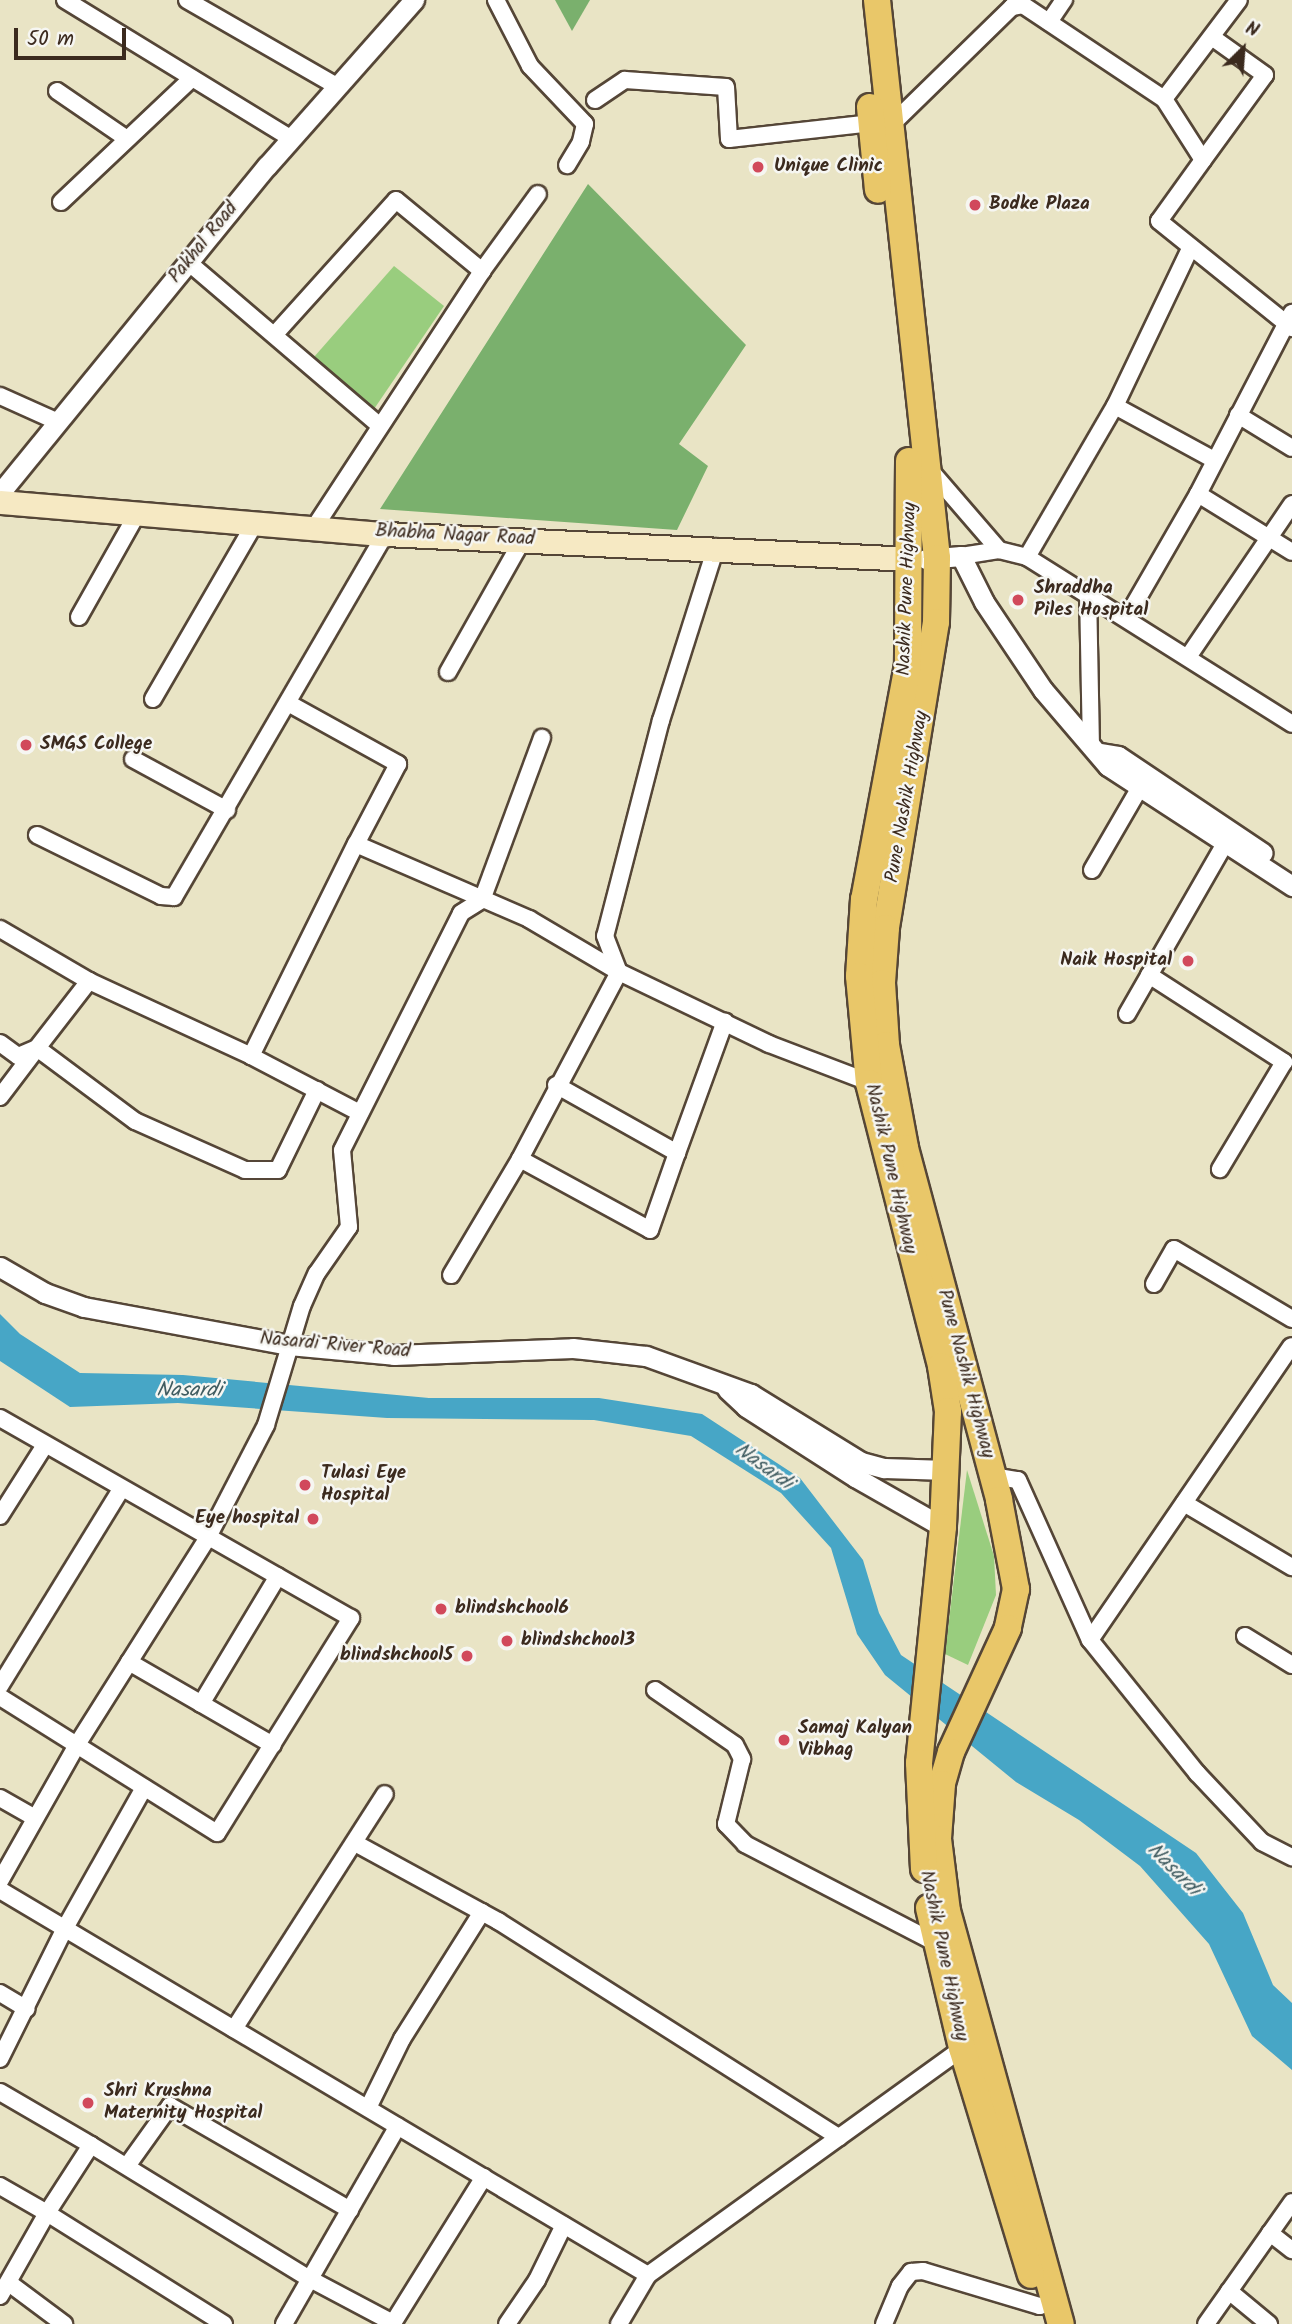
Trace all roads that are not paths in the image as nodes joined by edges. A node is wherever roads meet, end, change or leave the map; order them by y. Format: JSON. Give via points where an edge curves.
{"nodes":[{"id":1,"x":65,"y":0,"type":"edge"},
{"id":2,"x":187,"y":0,"type":"edge"},
{"id":3,"x":414,"y":0,"type":"edge"},
{"id":4,"x":496,"y":0,"type":"edge"},
{"id":5,"x":859,"y":0,"type":"edge"},
{"id":6,"x":877,"y":0,"type":"edge"},
{"id":7,"x":1064,"y":0,"type":"edge"},
{"id":8,"x":1232,"y":2,"type":"edge"},
{"id":9,"x":1049,"y":22,"type":"junction"},
{"id":10,"x":1212,"y":37,"type":"junction"},
{"id":11,"x":192,"y":78,"type":"junction"},
{"id":12,"x":338,"y":87,"type":"junction"},
{"id":13,"x":57,"y":91,"type":"dead end"},
{"id":14,"x":1164,"y":99,"type":"junction"},
{"id":15,"x":595,"y":100,"type":"dead end"},
{"id":16,"x":881,"y":125,"type":"junction"},
{"id":17,"x":127,"y":139,"type":"junction"},
{"id":18,"x":292,"y":139,"type":"junction"},
{"id":19,"x":1203,"y":160,"type":"junction"},
{"id":20,"x":567,"y":165,"type":"dead end"},
{"id":21,"x":538,"y":194,"type":"dead end"},
{"id":22,"x":61,"y":202,"type":"dead end"},
{"id":23,"x":1191,"y":247,"type":"junction"},
{"id":24,"x":188,"y":262,"type":"junction"},
{"id":25,"x":482,"y":271,"type":"junction"},
{"id":26,"x":1291,"y":322,"type":"edge"},
{"id":27,"x":276,"y":333,"type":"junction"},
{"id":28,"x":0,"y":396,"type":"edge"},
{"id":29,"x":1115,"y":406,"type":"junction"},
{"id":30,"x":1238,"y":415,"type":"junction"},
{"id":31,"x":58,"y":422,"type":"junction"},
{"id":32,"x":379,"y":425,"type":"junction"},
{"id":33,"x":1292,"y":448,"type":"edge"},
{"id":34,"x":1214,"y":460,"type":"junction"},
{"id":35,"x":927,"y":465,"type":"junction"},
{"id":36,"x":0,"y":493,"type":"edge"},
{"id":37,"x":1198,"y":494,"type":"junction"},
{"id":38,"x":0,"y":502,"type":"edge"},
{"id":39,"x":1292,"y":504,"type":"edge"},
{"id":40,"x":137,"y":513,"type":"junction"},
{"id":41,"x":255,"y":523,"type":"junction"},
{"id":42,"x":314,"y":528,"type":"junction"},
{"id":43,"x":385,"y":534,"type":"junction"},
{"id":44,"x":523,"y":539,"type":"junction"},
{"id":45,"x":1270,"y":539,"type":"junction"},
{"id":46,"x":716,"y":547,"type":"junction"},
{"id":47,"x":999,"y":550,"type":"junction"},
{"id":48,"x":1292,"y":552,"type":"edge"},
{"id":49,"x":1027,"y":557,"type":"junction"},
{"id":50,"x":936,"y":558,"type":"junction"},
{"id":51,"x":1088,"y":591,"type":"junction"},
{"id":52,"x":79,"y":617,"type":"dead end"},
{"id":53,"x":1127,"y":617,"type":"junction"},
{"id":54,"x":1188,"y":657,"type":"junction"},
{"id":55,"x":449,"y":672,"type":"dead end"},
{"id":56,"x":153,"y":699,"type":"dead end"},
{"id":57,"x":288,"y":703,"type":"junction"},
{"id":58,"x":1292,"y":724,"type":"edge"},
{"id":59,"x":542,"y":738,"type":"dead end"},
{"id":60,"x":1096,"y":749,"type":"junction"},
{"id":61,"x":133,"y":759,"type":"dead end"},
{"id":62,"x":1139,"y":789,"type":"junction"},
{"id":63,"x":227,"y":810,"type":"junction"},
{"id":64,"x":37,"y":835,"type":"dead end"},
{"id":65,"x":1228,"y":839,"type":"junction"},
{"id":66,"x":356,"y":844,"type":"junction"},
{"id":67,"x":1092,"y":870,"type":"dead end"},
{"id":68,"x":1292,"y":871,"type":"edge"},
{"id":69,"x":1292,"y":886,"type":"edge"},
{"id":70,"x":482,"y":900,"type":"junction"},
{"id":71,"x":0,"y":929,"type":"edge"},
{"id":72,"x":619,"y":972,"type":"junction"},
{"id":73,"x":1149,"y":975,"type":"junction"},
{"id":74,"x":89,"y":981,"type":"junction"},
{"id":75,"x":1127,"y":1014,"type":"dead end"},
{"id":76,"x":725,"y":1021,"type":"junction"},
{"id":77,"x":0,"y":1043,"type":"edge"},
{"id":78,"x":37,"y":1048,"type":"junction"},
{"id":79,"x":251,"y":1056,"type":"junction"},
{"id":80,"x":556,"y":1085,"type":"junction"},
{"id":81,"x":881,"y":1085,"type":"junction"},
{"id":82,"x":317,"y":1090,"type":"junction"},
{"id":83,"x":0,"y":1097,"type":"edge"},
{"id":84,"x":360,"y":1113,"type":"junction"},
{"id":85,"x":677,"y":1153,"type":"junction"},
{"id":86,"x":520,"y":1159,"type":"junction"},
{"id":87,"x":1220,"y":1169,"type":"dead end"},
{"id":88,"x":0,"y":1267,"type":"edge"},
{"id":89,"x":451,"y":1275,"type":"dead end"},
{"id":90,"x":1154,"y":1284,"type":"dead end"},
{"id":91,"x":1292,"y":1319,"type":"edge"},
{"id":92,"x":1292,"y":1346,"type":"edge"},
{"id":93,"x":287,"y":1354,"type":"junction"},
{"id":94,"x":719,"y":1381,"type":"junction"},
{"id":95,"x":0,"y":1418,"type":"edge"},
{"id":96,"x":45,"y":1445,"type":"junction"},
{"id":97,"x":947,"y":1470,"type":"junction"},
{"id":98,"x":995,"y":1488,"type":"junction"},
{"id":99,"x":121,"y":1489,"type":"junction"},
{"id":100,"x":1184,"y":1503,"type":"junction"},
{"id":101,"x":0,"y":1517,"type":"edge"},
{"id":102,"x":943,"y":1527,"type":"junction"},
{"id":103,"x":208,"y":1539,"type":"junction"},
{"id":104,"x":1292,"y":1567,"type":"edge"},
{"id":105,"x":278,"y":1576,"type":"junction"},
{"id":106,"x":1245,"y":1636,"type":"dead end"},
{"id":107,"x":1090,"y":1640,"type":"junction"},
{"id":108,"x":129,"y":1662,"type":"junction"},
{"id":109,"x":1292,"y":1665,"type":"edge"},
{"id":110,"x":984,"y":1685,"type":"joint"},
{"id":111,"x":0,"y":1686,"type":"edge"},
{"id":112,"x":655,"y":1690,"type":"dead end"},
{"id":113,"x":0,"y":1697,"type":"edge"},
{"id":114,"x":201,"y":1704,"type":"junction"},
{"id":115,"x":78,"y":1743,"type":"junction"},
{"id":116,"x":272,"y":1745,"type":"junction"},
{"id":117,"x":144,"y":1788,"type":"junction"},
{"id":118,"x":385,"y":1794,"type":"dead end"},
{"id":119,"x":0,"y":1798,"type":"edge"},
{"id":120,"x":35,"y":1818,"type":"junction"},
{"id":121,"x":356,"y":1844,"type":"junction"},
{"id":122,"x":1292,"y":1857,"type":"edge"},
{"id":123,"x":0,"y":1881,"type":"edge"},
{"id":124,"x":0,"y":1890,"type":"edge"},
{"id":125,"x":482,"y":1912,"type":"junction"},
{"id":126,"x":65,"y":1928,"type":"junction"},
{"id":127,"x":936,"y":1943,"type":"junction"},
{"id":128,"x":0,"y":1993,"type":"edge"},
{"id":129,"x":27,"y":2009,"type":"junction"},
{"id":130,"x":234,"y":2029,"type":"junction"},
{"id":131,"x":972,"y":2044,"type":"junction"},
{"id":132,"x":0,"y":2059,"type":"edge"},
{"id":133,"x":0,"y":2092,"type":"edge"},
{"id":134,"x":368,"y":2108,"type":"junction"},
{"id":135,"x":398,"y":2126,"type":"junction"},
{"id":136,"x":839,"y":2137,"type":"junction"},
{"id":137,"x":91,"y":2145,"type":"junction"},
{"id":138,"x":127,"y":2166,"type":"junction"},
{"id":139,"x":484,"y":2177,"type":"junction"},
{"id":140,"x":0,"y":2186,"type":"edge"},
{"id":141,"x":1292,"y":2202,"type":"edge"},
{"id":142,"x":350,"y":2210,"type":"junction"},
{"id":143,"x":47,"y":2213,"type":"junction"},
{"id":144,"x":564,"y":2225,"type":"junction"},
{"id":145,"x":1270,"y":2232,"type":"junction"},
{"id":146,"x":1292,"y":2250,"type":"edge"},
{"id":147,"x":648,"y":2275,"type":"junction"},
{"id":148,"x":310,"y":2279,"type":"junction"},
{"id":149,"x":4,"y":2290,"type":"edge"},
{"id":150,"x":1229,"y":2291,"type":"junction"},
{"id":151,"x":1050,"y":2314,"type":"edge"},
{"id":152,"x":64,"y":2324,"type":"edge"},
{"id":153,"x":225,"y":2324,"type":"edge"},
{"id":154,"x":284,"y":2324,"type":"edge"},
{"id":155,"x":394,"y":2324,"type":"edge"},
{"id":156,"x":507,"y":2324,"type":"edge"},
{"id":157,"x":619,"y":2324,"type":"edge"},
{"id":158,"x":884,"y":2324,"type":"edge"},
{"id":159,"x":1206,"y":2324,"type":"edge"},
{"id":160,"x":1269,"y":2324,"type":"edge"}],
"edges":[{"from":1,"to":11,"type":"street"},
{"from":2,"to":12,"type":"street"},
{"from":3,"to":12,"type":"street","name":"Pakhal Road"},
{"from":4,"to":20,"type":"street","via":[[530,66],[584,124],[581,142]]},
{"from":5,"to":16,"type":"highway","name":"Nashik Pune Highway"},
{"from":6,"to":16,"type":"highway"},
{"from":7,"to":9,"type":"street"},
{"from":8,"to":10,"type":"street"},
{"from":9,"to":14,"type":"street"},
{"from":9,"to":16,"type":"street","via":[[1023,5],[1012,7]]},
{"from":10,"to":14,"type":"street"},
{"from":10,"to":19,"type":"street","via":[[1265,75]]},
{"from":11,"to":17,"type":"street"},
{"from":11,"to":18,"type":"street"},
{"from":12,"to":18,"type":"street","name":"Pakhal Road"},
{"from":13,"to":17,"type":"street"},
{"from":14,"to":19,"type":"street"},
{"from":15,"to":16,"type":"street","via":[[625,80],[726,87],[729,139]]},
{"from":16,"to":35,"type":"highway"},
{"from":16,"to":50,"type":"highway","name":"Nashik Pune Highway","via":[[912,489]]},
{"from":17,"to":22,"type":"street"},
{"from":18,"to":24,"type":"street","name":"Pakhal Road"},
{"from":19,"to":23,"type":"street","via":[[1159,221]]},
{"from":21,"to":25,"type":"street"},
{"from":23,"to":26,"type":"street"},
{"from":23,"to":29,"type":"street"},
{"from":24,"to":27,"type":"street"},
{"from":24,"to":31,"type":"street","name":"Pakhal Road"},
{"from":25,"to":27,"type":"street","via":[[396,200]]},
{"from":25,"to":32,"type":"street"},
{"from":26,"to":30,"type":"street"},
{"from":27,"to":32,"type":"street"},
{"from":28,"to":31,"type":"street"},
{"from":29,"to":34,"type":"street"},
{"from":29,"to":49,"type":"street"},
{"from":30,"to":33,"type":"street"},
{"from":30,"to":34,"type":"street"},
{"from":31,"to":36,"type":"street","name":"Pakhal Road"},
{"from":32,"to":42,"type":"street"},
{"from":34,"to":37,"type":"street"},
{"from":35,"to":47,"type":"street"},
{"from":35,"to":50,"type":"highway"},
{"from":37,"to":45,"type":"street"},
{"from":37,"to":53,"type":"street"},
{"from":38,"to":40,"type":"main road","name":"Bhabha Nagar Road"},
{"from":39,"to":45,"type":"street"},
{"from":40,"to":41,"type":"main road","name":"Bhabha Nagar Road"},
{"from":40,"to":52,"type":"street"},
{"from":41,"to":42,"type":"main road","name":"Bhabha Nagar Road"},
{"from":41,"to":56,"type":"street"},
{"from":42,"to":43,"type":"main road","name":"Bhabha Nagar Road"},
{"from":43,"to":44,"type":"main road","name":"Bhabha Nagar Road"},
{"from":43,"to":57,"type":"street"},
{"from":44,"to":46,"type":"main road","name":"Bhabha Nagar Road"},
{"from":44,"to":55,"type":"street"},
{"from":45,"to":48,"type":"street"},
{"from":45,"to":54,"type":"street"},
{"from":46,"to":50,"type":"main road","name":"Bhabha Nagar Road"},
{"from":46,"to":72,"type":"street","via":[[660,720],[605,936]]},
{"from":47,"to":49,"type":"street"},
{"from":47,"to":50,"type":"street"},
{"from":49,"to":51,"type":"street"},
{"from":50,"to":60,"type":"street","via":[[984,602],[1043,690]]},
{"from":50,"to":81,"type":"highway","name":"Nashik Pune Highway","via":[[908,665],[864,899],[859,976]]},
{"from":51,"to":53,"type":"street"},
{"from":51,"to":60,"type":"street"},
{"from":53,"to":54,"type":"street"},
{"from":54,"to":58,"type":"street"},
{"from":57,"to":63,"type":"street"},
{"from":57,"to":66,"type":"street","via":[[398,764]]},
{"from":59,"to":70,"type":"street"},
{"from":60,"to":62,"type":"street","via":[[1108,765]]},
{"from":60,"to":65,"type":"street","via":[[1118,756]]},
{"from":61,"to":63,"type":"street"},
{"from":62,"to":65,"type":"street"},
{"from":62,"to":67,"type":"street"},
{"from":63,"to":64,"type":"street","via":[[174,897],[161,896]]},
{"from":65,"to":68,"type":"street"},
{"from":65,"to":69,"type":"street"},
{"from":65,"to":73,"type":"street"},
{"from":66,"to":70,"type":"street"},
{"from":66,"to":79,"type":"street"},
{"from":70,"to":72,"type":"street","via":[[529,919]]},
{"from":70,"to":84,"type":"street","via":[[461,913]]},
{"from":71,"to":74,"type":"street"},
{"from":72,"to":76,"type":"street"},
{"from":72,"to":80,"type":"street"},
{"from":73,"to":75,"type":"street"},
{"from":73,"to":87,"type":"street","via":[[1284,1062]]},
{"from":74,"to":78,"type":"street"},
{"from":74,"to":79,"type":"street"},
{"from":76,"to":81,"type":"street","via":[[769,1044]]},
{"from":76,"to":85,"type":"street"},
{"from":77,"to":78,"type":"street","via":[[18,1056]]},
{"from":78,"to":82,"type":"street","via":[[135,1121],[245,1170],[278,1170]]},
{"from":78,"to":83,"type":"street"},
{"from":79,"to":82,"type":"street"},
{"from":80,"to":85,"type":"street"},
{"from":80,"to":86,"type":"street"},
{"from":81,"to":97,"type":"highway","name":"Nashik Pune Highway","via":[[941,1366],[948,1411]]},
{"from":81,"to":98,"type":"highway","name":"Pune Nashik Highway","via":[[905,1148]]},
{"from":82,"to":84,"type":"street"},
{"from":84,"to":93,"type":"street","via":[[342,1150],[349,1227],[317,1273]]},
{"from":85,"to":86,"type":"street","via":[[650,1230]]},
{"from":86,"to":89,"type":"street"},
{"from":88,"to":93,"type":"street","name":"Nasardi River Road","via":[[45,1293],[84,1307]]},
{"from":90,"to":91,"type":"street","via":[[1174,1249]]},
{"from":92,"to":100,"type":"street"},
{"from":93,"to":94,"type":"street","name":"Nasardi River Road","via":[[601,1348],[646,1356]]},
{"from":93,"to":103,"type":"street","via":[[267,1425]]},
{"from":94,"to":97,"type":"street","name":"Nasardi River Road","via":[[751,1394],[862,1462],[884,1468]]},
{"from":94,"to":102,"type":"street","via":[[746,1407]]},
{"from":95,"to":96,"type":"street"},
{"from":96,"to":99,"type":"street"},
{"from":96,"to":101,"type":"street"},
{"from":97,"to":102,"type":"highway","name":"Nashik Pune Highway"},
{"from":98,"to":107,"type":"street","via":[[1018,1480]]},
{"from":98,"to":110,"type":"highway","name":"Pune Nashik Highway","via":[[1016,1589],[1008,1628]]},
{"from":99,"to":103,"type":"street"},
{"from":99,"to":111,"type":"street"},
{"from":100,"to":104,"type":"street"},
{"from":100,"to":107,"type":"street"},
{"from":102,"to":127,"type":"highway","name":"Nashik Pune Highway","via":[[919,1763],[919,1836]]},
{"from":103,"to":105,"type":"street"},
{"from":103,"to":108,"type":"street"},
{"from":105,"to":114,"type":"street"},
{"from":105,"to":116,"type":"street","via":[[351,1618]]},
{"from":106,"to":109,"type":"street"},
{"from":107,"to":122,"type":"street","via":[[1197,1773],[1262,1842]]},
{"from":108,"to":114,"type":"street"},
{"from":108,"to":115,"type":"street"},
{"from":110,"to":131,"type":"highway","name":"Nashik Pune Highway","via":[[951,1752],[942,1784],[937,1839]]},
{"from":112,"to":127,"type":"street","via":[[735,1745],[742,1759],[726,1824],[745,1844]]},
{"from":113,"to":115,"type":"street"},
{"from":114,"to":116,"type":"street"},
{"from":115,"to":117,"type":"street"},
{"from":115,"to":120,"type":"street"},
{"from":116,"to":117,"type":"street","via":[[217,1833]]},
{"from":117,"to":126,"type":"street"},
{"from":118,"to":121,"type":"street"},
{"from":119,"to":120,"type":"street"},
{"from":120,"to":123,"type":"street"},
{"from":121,"to":125,"type":"street"},
{"from":121,"to":130,"type":"street"},
{"from":124,"to":126,"type":"street"},
{"from":125,"to":134,"type":"street","via":[[402,2039]]},
{"from":125,"to":136,"type":"street"},
{"from":126,"to":129,"type":"street"},
{"from":126,"to":130,"type":"street"},
{"from":127,"to":131,"type":"highway","name":"Nashik Pune Highway"},
{"from":128,"to":129,"type":"street"},
{"from":129,"to":132,"type":"street"},
{"from":130,"to":134,"type":"street"},
{"from":131,"to":136,"type":"street"},
{"from":131,"to":151,"type":"highway","name":"Nashik Pune Highway"},
{"from":133,"to":137,"type":"street"},
{"from":134,"to":135,"type":"street"},
{"from":135,"to":139,"type":"street"},
{"from":135,"to":142,"type":"street"},
{"from":136,"to":147,"type":"street"},
{"from":137,"to":138,"type":"street"},
{"from":137,"to":143,"type":"street"},
{"from":138,"to":142,"type":"street","via":[[170,2106]]},
{"from":138,"to":148,"type":"street"},
{"from":139,"to":144,"type":"street"},
{"from":139,"to":155,"type":"street"},
{"from":140,"to":143,"type":"street"},
{"from":141,"to":145,"type":"street"},
{"from":142,"to":148,"type":"street"},
{"from":143,"to":149,"type":"street"},
{"from":143,"to":153,"type":"street"},
{"from":144,"to":147,"type":"street"},
{"from":144,"to":156,"type":"street","via":[[537,2280]]},
{"from":145,"to":146,"type":"street"},
{"from":145,"to":150,"type":"street"},
{"from":147,"to":157,"type":"street"},
{"from":148,"to":154,"type":"street"},
{"from":148,"to":155,"type":"street"},
{"from":149,"to":152,"type":"street"},
{"from":150,"to":159,"type":"street"},
{"from":150,"to":160,"type":"street"},
{"from":151,"to":158,"type":"street","via":[[923,2271],[911,2272],[900,2286]]}]}
